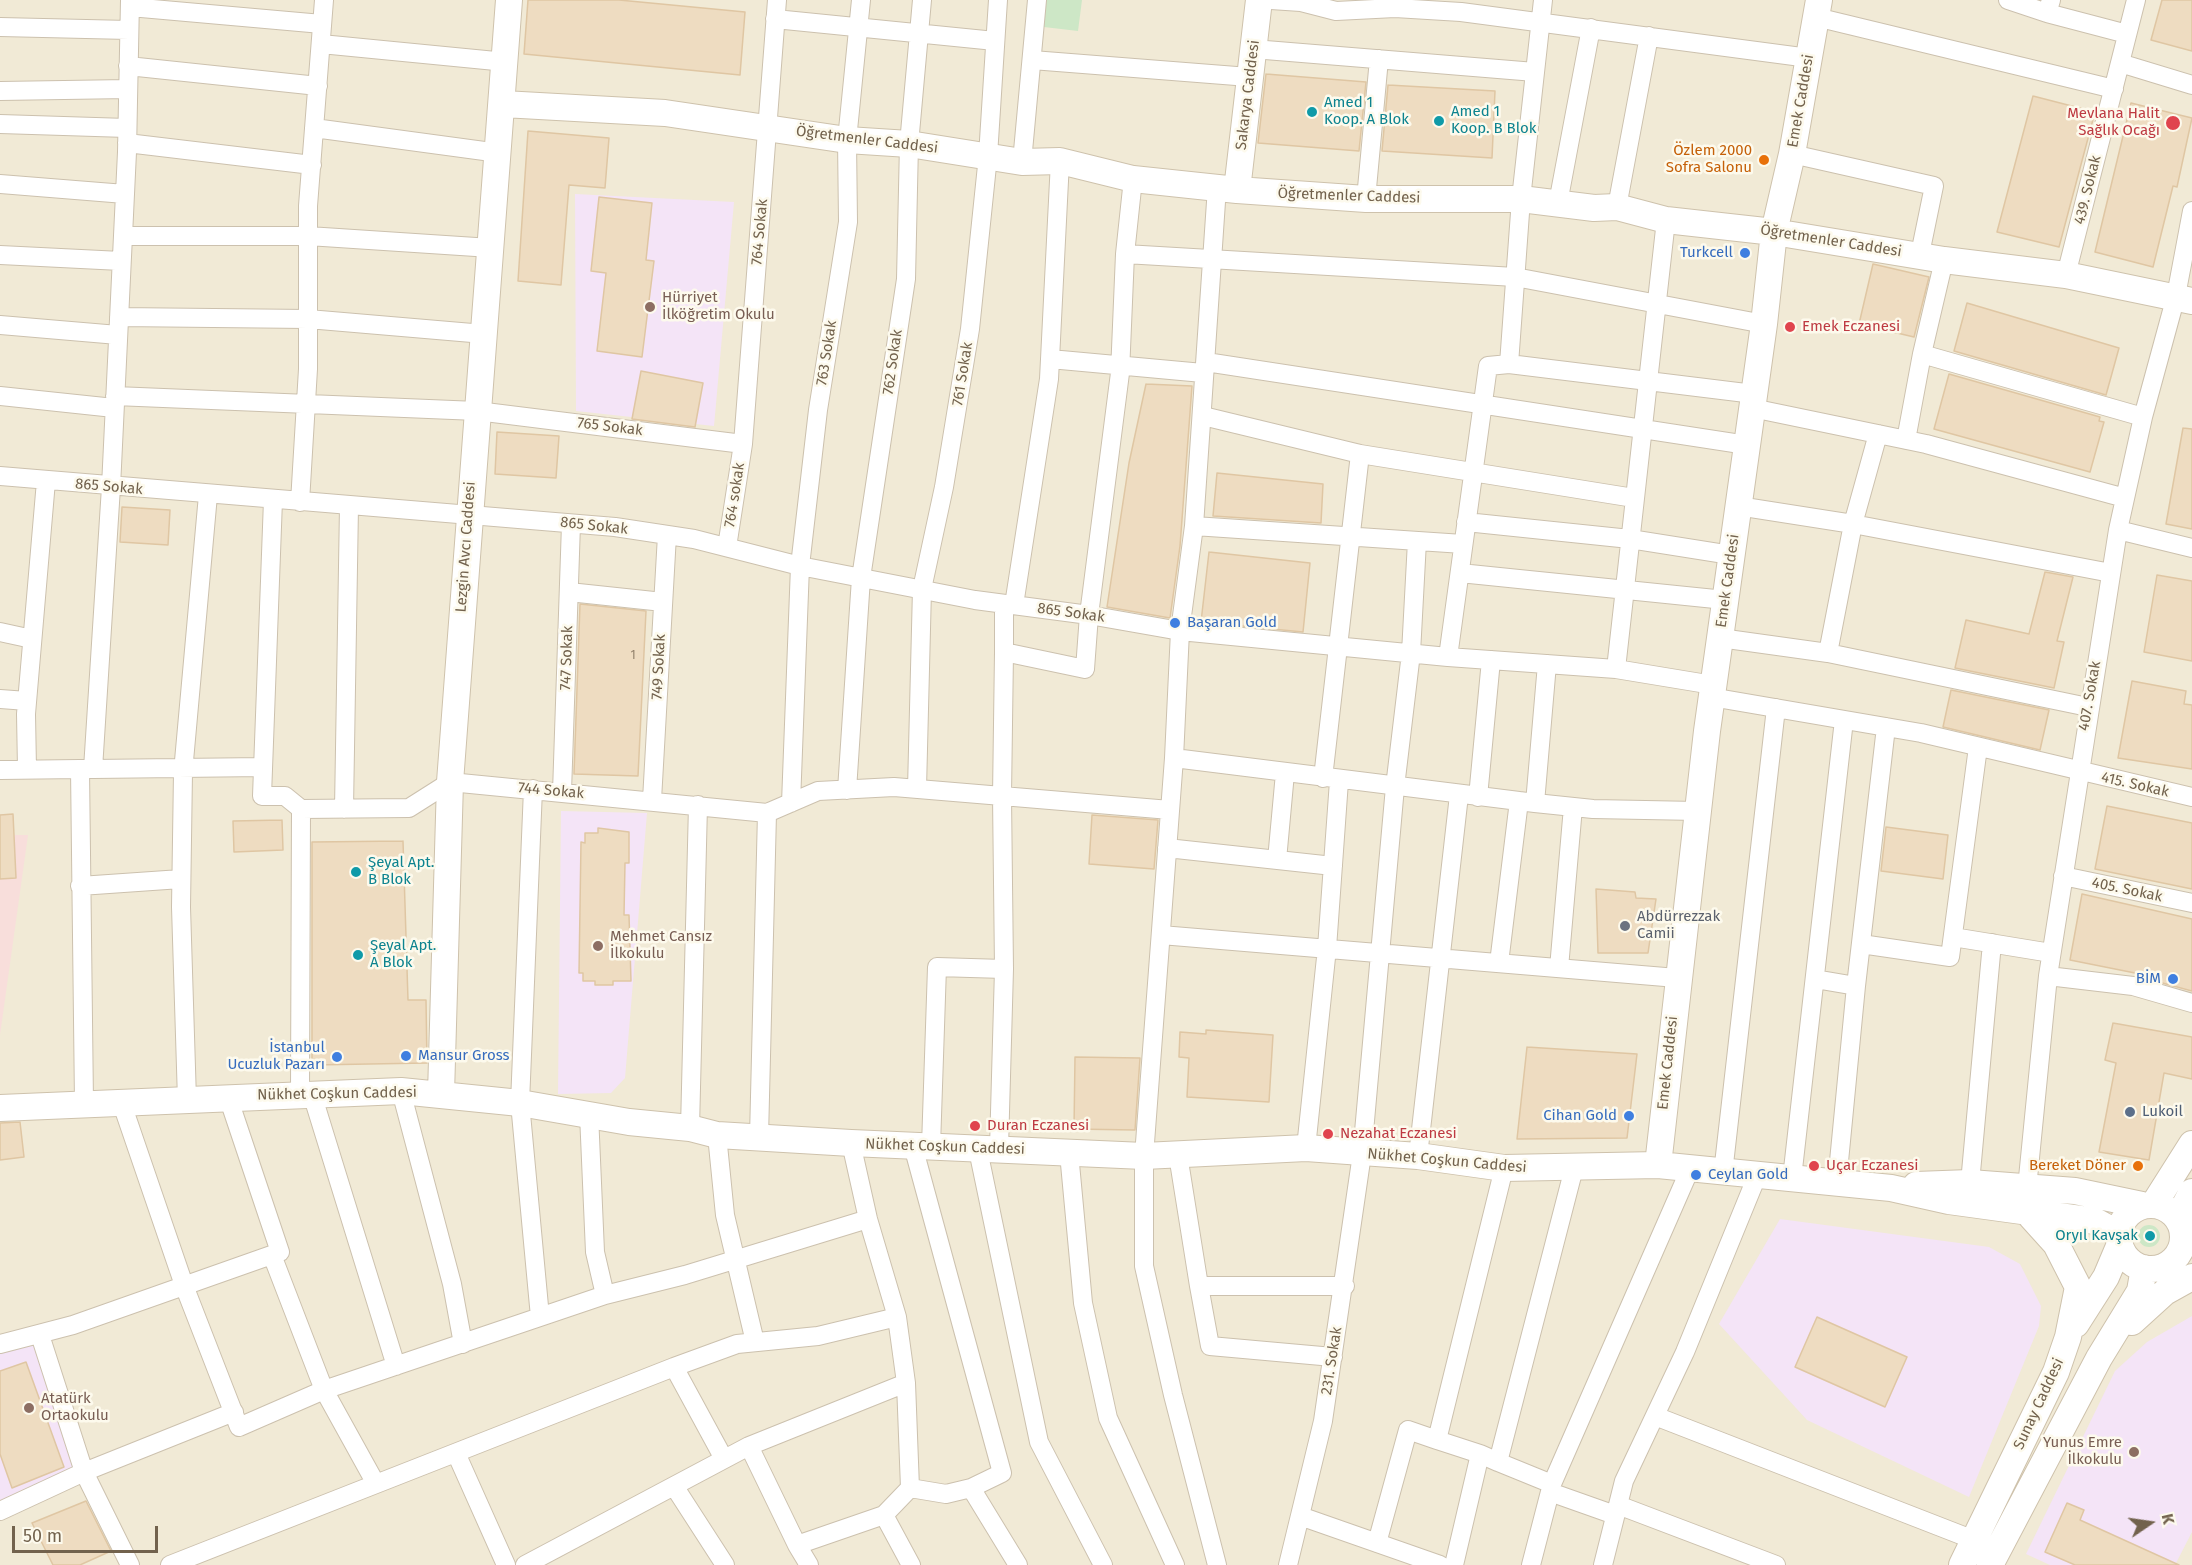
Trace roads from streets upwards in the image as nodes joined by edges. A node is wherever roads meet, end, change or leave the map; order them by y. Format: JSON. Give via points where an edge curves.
{"nodes":[{"id":1,"x":324,"y":0,"type":"edge"},
{"id":2,"x":509,"y":0,"type":"edge"},
{"id":3,"x":777,"y":0,"type":"edge"},
{"id":4,"x":861,"y":0,"type":"edge"},
{"id":5,"x":922,"y":0,"type":"edge"},
{"id":6,"x":998,"y":0,"type":"edge"},
{"id":7,"x":1037,"y":0,"type":"edge"},
{"id":8,"x":1259,"y":0,"type":"edge"},
{"id":9,"x":1270,"y":0,"type":"edge"},
{"id":10,"x":1543,"y":0,"type":"edge"},
{"id":11,"x":2008,"y":0,"type":"edge"},
{"id":12,"x":2136,"y":0,"type":"edge"},
{"id":13,"x":130,"y":4,"type":"edge"},
{"id":14,"x":2049,"y":6,"type":"edge"},
{"id":15,"x":1817,"y":8,"type":"edge"},
{"id":16,"x":775,"y":20,"type":"junction"},
{"id":17,"x":1540,"y":22,"type":"junction"},
{"id":18,"x":322,"y":24,"type":"junction"},
{"id":19,"x":0,"y":27,"type":"edge"},
{"id":20,"x":858,"y":27,"type":"junction"},
{"id":21,"x":1591,"y":28,"type":"junction"},
{"id":22,"x":129,"y":30,"type":"junction"},
{"id":23,"x":919,"y":33,"type":"junction"},
{"id":24,"x":2127,"y":34,"type":"junction"},
{"id":25,"x":1649,"y":36,"type":"junction"},
{"id":26,"x":995,"y":41,"type":"junction"},
{"id":27,"x":321,"y":44,"type":"junction"},
{"id":28,"x":1253,"y":49,"type":"junction"},
{"id":29,"x":1809,"y":58,"type":"junction"},
{"id":30,"x":1032,"y":60,"type":"junction"},
{"id":31,"x":1379,"y":60,"type":"junction"},
{"id":32,"x":506,"y":62,"type":"junction"},
{"id":33,"x":2120,"y":63,"type":"junction"},
{"id":34,"x":128,"y":66,"type":"junction"},
{"id":35,"x":1535,"y":72,"type":"junction"},
{"id":36,"x":1250,"y":77,"type":"junction"},
{"id":37,"x":2192,"y":85,"type":"edge"},
{"id":38,"x":318,"y":86,"type":"junction"},
{"id":39,"x":128,"y":89,"type":"junction"},
{"id":40,"x":2114,"y":90,"type":"junction"},
{"id":41,"x":0,"y":91,"type":"edge"},
{"id":42,"x":503,"y":104,"type":"junction"},
{"id":43,"x":0,"y":124,"type":"edge"},
{"id":44,"x":314,"y":129,"type":"junction"},
{"id":45,"x":768,"y":129,"type":"junction"},
{"id":46,"x":127,"y":135,"type":"junction"},
{"id":47,"x":847,"y":140,"type":"junction"},
{"id":48,"x":909,"y":144,"type":"junction"},
{"id":49,"x":500,"y":153,"type":"junction"},
{"id":50,"x":1792,"y":154,"type":"junction"},
{"id":51,"x":988,"y":156,"type":"junction"},
{"id":52,"x":1060,"y":161,"type":"junction"},
{"id":53,"x":1022,"y":162,"type":"junction"},
{"id":54,"x":312,"y":165,"type":"junction"},
{"id":55,"x":1133,"y":178,"type":"junction"},
{"id":56,"x":0,"y":184,"type":"edge"},
{"id":57,"x":1227,"y":189,"type":"junction"},
{"id":58,"x":125,"y":194,"type":"junction"},
{"id":59,"x":1366,"y":199,"type":"junction"},
{"id":60,"x":1521,"y":199,"type":"junction"},
{"id":61,"x":1558,"y":202,"type":"junction"},
{"id":62,"x":1617,"y":207,"type":"junction"},
{"id":63,"x":2192,"y":211,"type":"edge"},
{"id":64,"x":1666,"y":220,"type":"junction"},
{"id":65,"x":1774,"y":232,"type":"junction"},
{"id":66,"x":123,"y":236,"type":"junction"},
{"id":67,"x":308,"y":236,"type":"junction"},
{"id":68,"x":491,"y":248,"type":"junction"},
{"id":69,"x":1125,"y":254,"type":"junction"},
{"id":70,"x":0,"y":255,"type":"edge"},
{"id":71,"x":1932,"y":257,"type":"junction"},
{"id":72,"x":1211,"y":258,"type":"junction"},
{"id":73,"x":121,"y":261,"type":"junction"},
{"id":74,"x":2066,"y":275,"type":"junction"},
{"id":75,"x":1515,"y":277,"type":"junction"},
{"id":76,"x":2184,"y":298,"type":"edge"},
{"id":77,"x":1656,"y":305,"type":"junction"},
{"id":78,"x":308,"y":319,"type":"junction"},
{"id":79,"x":1764,"y":324,"type":"junction"},
{"id":80,"x":0,"y":325,"type":"edge"},
{"id":81,"x":118,"y":326,"type":"junction"},
{"id":82,"x":484,"y":334,"type":"junction"},
{"id":83,"x":1922,"y":354,"type":"junction"},
{"id":84,"x":1050,"y":358,"type":"junction"},
{"id":85,"x":1509,"y":364,"type":"junction"},
{"id":86,"x":1121,"y":365,"type":"junction"},
{"id":87,"x":1205,"y":368,"type":"junction"},
{"id":88,"x":1647,"y":380,"type":"junction"},
{"id":89,"x":0,"y":396,"type":"edge"},
{"id":90,"x":1753,"y":401,"type":"junction"},
{"id":91,"x":115,"y":402,"type":"junction"},
{"id":92,"x":306,"y":403,"type":"junction"},
{"id":93,"x":1483,"y":403,"type":"junction"},
{"id":94,"x":477,"y":411,"type":"junction"},
{"id":95,"x":1203,"y":416,"type":"junction"},
{"id":96,"x":2143,"y":417,"type":"junction"},
{"id":97,"x":1642,"y":427,"type":"junction"},
{"id":98,"x":1878,"y":434,"type":"junction"},
{"id":99,"x":1906,"y":440,"type":"junction"},
{"id":100,"x":743,"y":444,"type":"junction"},
{"id":101,"x":1747,"y":445,"type":"junction"},
{"id":102,"x":1360,"y":454,"type":"junction"},
{"id":103,"x":1473,"y":473,"type":"junction"},
{"id":104,"x":0,"y":476,"type":"edge"},
{"id":105,"x":46,"y":481,"type":"junction"},
{"id":106,"x":111,"y":487,"type":"junction"},
{"id":107,"x":208,"y":495,"type":"junction"},
{"id":108,"x":1634,"y":498,"type":"junction"},
{"id":109,"x":2125,"y":498,"type":"junction"},
{"id":110,"x":273,"y":500,"type":"junction"},
{"id":111,"x":300,"y":502,"type":"junction"},
{"id":112,"x":350,"y":506,"type":"junction"},
{"id":113,"x":1738,"y":506,"type":"junction"},
{"id":114,"x":468,"y":515,"type":"junction"},
{"id":115,"x":1467,"y":522,"type":"junction"},
{"id":116,"x":571,"y":524,"type":"junction"},
{"id":117,"x":1853,"y":524,"type":"junction"},
{"id":118,"x":1194,"y":526,"type":"junction"},
{"id":119,"x":2118,"y":530,"type":"junction"},
{"id":120,"x":667,"y":535,"type":"junction"},
{"id":121,"x":1352,"y":537,"type":"junction"},
{"id":122,"x":1630,"y":539,"type":"junction"},
{"id":123,"x":1417,"y":541,"type":"junction"},
{"id":124,"x":1464,"y":544,"type":"junction"},
{"id":125,"x":727,"y":547,"type":"junction"},
{"id":126,"x":2192,"y":548,"type":"edge"},
{"id":127,"x":1731,"y":555,"type":"junction"},
{"id":128,"x":800,"y":566,"type":"junction"},
{"id":129,"x":1460,"y":573,"type":"junction"},
{"id":130,"x":2111,"y":573,"type":"junction"},
{"id":131,"x":861,"y":578,"type":"junction"},
{"id":132,"x":922,"y":589,"type":"junction"},
{"id":133,"x":1624,"y":589,"type":"junction"},
{"id":134,"x":569,"y":591,"type":"junction"},
{"id":135,"x":1725,"y":600,"type":"junction"},
{"id":136,"x":663,"y":602,"type":"junction"},
{"id":137,"x":1009,"y":604,"type":"junction"},
{"id":138,"x":1089,"y":615,"type":"junction"},
{"id":139,"x":0,"y":632,"type":"edge"},
{"id":140,"x":1180,"y":632,"type":"junction"},
{"id":141,"x":1720,"y":638,"type":"junction"},
{"id":142,"x":32,"y":639,"type":"junction"},
{"id":143,"x":1337,"y":646,"type":"junction"},
{"id":144,"x":1004,"y":652,"type":"junction"},
{"id":145,"x":1411,"y":653,"type":"junction"},
{"id":146,"x":1828,"y":653,"type":"junction"},
{"id":147,"x":1448,"y":657,"type":"junction"},
{"id":148,"x":1491,"y":660,"type":"junction"},
{"id":149,"x":1547,"y":664,"type":"junction"},
{"id":150,"x":1616,"y":669,"type":"junction"},
{"id":151,"x":1712,"y":691,"type":"junction"},
{"id":152,"x":0,"y":699,"type":"edge"},
{"id":153,"x":27,"y":701,"type":"junction"},
{"id":154,"x":2088,"y":707,"type":"junction"},
{"id":155,"x":1776,"y":708,"type":"junction"},
{"id":156,"x":1844,"y":720,"type":"junction"},
{"id":157,"x":1886,"y":727,"type":"junction"},
{"id":158,"x":1978,"y":747,"type":"junction"},
{"id":159,"x":1174,"y":758,"type":"junction"},
{"id":160,"x":184,"y":767,"type":"junction"},
{"id":161,"x":263,"y":767,"type":"junction"},
{"id":162,"x":86,"y":769,"type":"junction"},
{"id":163,"x":0,"y":770,"type":"edge"},
{"id":164,"x":27,"y":770,"type":"junction"},
{"id":165,"x":2078,"y":771,"type":"junction"},
{"id":166,"x":1285,"y":773,"type":"junction"},
{"id":167,"x":1331,"y":779,"type":"junction"},
{"id":168,"x":450,"y":782,"type":"junction"},
{"id":169,"x":1395,"y":787,"type":"junction"},
{"id":170,"x":533,"y":789,"type":"junction"},
{"id":171,"x":918,"y":789,"type":"junction"},
{"id":172,"x":847,"y":790,"type":"junction"},
{"id":173,"x":562,"y":792,"type":"junction"},
{"id":174,"x":1459,"y":795,"type":"junction"},
{"id":175,"x":1002,"y":796,"type":"junction"},
{"id":176,"x":1478,"y":797,"type":"junction"},
{"id":177,"x":2192,"y":797,"type":"edge"},
{"id":178,"x":652,"y":800,"type":"junction"},
{"id":179,"x":1527,"y":802,"type":"junction"},
{"id":180,"x":790,"y":803,"type":"junction"},
{"id":181,"x":698,"y":805,"type":"junction"},
{"id":182,"x":1573,"y":807,"type":"junction"},
{"id":183,"x":301,"y":809,"type":"junction"},
{"id":184,"x":344,"y":809,"type":"junction"},
{"id":185,"x":1170,"y":810,"type":"junction"},
{"id":186,"x":1697,"y":811,"type":"junction"},
{"id":187,"x":767,"y":813,"type":"junction"},
{"id":188,"x":1167,"y":848,"type":"junction"},
{"id":189,"x":1277,"y":860,"type":"junction"},
{"id":190,"x":1333,"y":866,"type":"junction"},
{"id":191,"x":2062,"y":876,"type":"junction"},
{"id":192,"x":182,"y":879,"type":"junction"},
{"id":193,"x":80,"y":886,"type":"junction"},
{"id":194,"x":2192,"y":903,"type":"edge"},
{"id":195,"x":1161,"y":935,"type":"junction"},
{"id":196,"x":1953,"y":937,"type":"junction"},
{"id":197,"x":1992,"y":943,"type":"junction"},
{"id":198,"x":1861,"y":944,"type":"junction"},
{"id":199,"x":1328,"y":948,"type":"junction"},
{"id":200,"x":1382,"y":953,"type":"junction"},
{"id":201,"x":2051,"y":953,"type":"junction"},
{"id":202,"x":1442,"y":958,"type":"junction"},
{"id":203,"x":1499,"y":963,"type":"junction"},
{"id":204,"x":1559,"y":968,"type":"junction"},
{"id":205,"x":1004,"y":969,"type":"junction"},
{"id":206,"x":2048,"y":976,"type":"junction"},
{"id":207,"x":1677,"y":978,"type":"junction"},
{"id":208,"x":1815,"y":979,"type":"junction"},
{"id":209,"x":1856,"y":986,"type":"junction"},
{"id":210,"x":2192,"y":1003,"type":"edge"},
{"id":211,"x":401,"y":1091,"type":"junction"},
{"id":212,"x":306,"y":1094,"type":"junction"},
{"id":213,"x":441,"y":1094,"type":"junction"},
{"id":214,"x":228,"y":1097,"type":"junction"},
{"id":215,"x":187,"y":1100,"type":"junction"},
{"id":216,"x":84,"y":1103,"type":"junction"},
{"id":217,"x":520,"y":1103,"type":"junction"},
{"id":218,"x":122,"y":1104,"type":"junction"},
{"id":219,"x":0,"y":1108,"type":"edge"},
{"id":220,"x":589,"y":1114,"type":"junction"},
{"id":221,"x":690,"y":1128,"type":"junction"},
{"id":222,"x":717,"y":1135,"type":"junction"},
{"id":223,"x":759,"y":1137,"type":"junction"},
{"id":224,"x":851,"y":1143,"type":"junction"},
{"id":225,"x":2192,"y":1144,"type":"edge"},
{"id":226,"x":922,"y":1146,"type":"junction"},
{"id":227,"x":1306,"y":1148,"type":"junction"},
{"id":228,"x":988,"y":1149,"type":"junction"},
{"id":229,"x":1069,"y":1153,"type":"junction"},
{"id":230,"x":1362,"y":1154,"type":"junction"},
{"id":231,"x":1178,"y":1155,"type":"junction"},
{"id":232,"x":1144,"y":1156,"type":"junction"},
{"id":233,"x":1418,"y":1156,"type":"junction"},
{"id":234,"x":1658,"y":1166,"type":"junction"},
{"id":235,"x":1504,"y":1168,"type":"junction"},
{"id":236,"x":1574,"y":1168,"type":"junction"},
{"id":237,"x":1690,"y":1169,"type":"junction"},
{"id":238,"x":1723,"y":1173,"type":"junction"},
{"id":239,"x":1757,"y":1176,"type":"junction"},
{"id":240,"x":1792,"y":1178,"type":"junction"},
{"id":241,"x":1837,"y":1182,"type":"junction"},
{"id":242,"x":1970,"y":1183,"type":"junction"},
{"id":243,"x":1891,"y":1188,"type":"junction"},
{"id":244,"x":2192,"y":1192,"type":"edge"},
{"id":245,"x":2027,"y":1200,"type":"junction"},
{"id":246,"x":2148,"y":1205,"type":"junction"},
{"id":247,"x":868,"y":1219,"type":"junction"},
{"id":248,"x":2184,"y":1223,"type":"edge"},
{"id":249,"x":2119,"y":1239,"type":"junction"},
{"id":250,"x":272,"y":1255,"type":"junction"},
{"id":251,"x":737,"y":1259,"type":"junction"},
{"id":252,"x":2182,"y":1264,"type":"edge"},
{"id":253,"x":2144,"y":1268,"type":"junction"},
{"id":254,"x":2192,"y":1277,"type":"edge"},
{"id":255,"x":1199,"y":1286,"type":"junction"},
{"id":256,"x":1345,"y":1286,"type":"junction"},
{"id":257,"x":185,"y":1288,"type":"junction"},
{"id":258,"x":605,"y":1295,"type":"junction"},
{"id":259,"x":540,"y":1317,"type":"junction"},
{"id":260,"x":897,"y":1317,"type":"junction"},
{"id":261,"x":40,"y":1335,"type":"junction"},
{"id":262,"x":2068,"y":1337,"type":"junction"},
{"id":263,"x":755,"y":1342,"type":"junction"},
{"id":264,"x":0,"y":1344,"type":"edge"},
{"id":265,"x":463,"y":1344,"type":"junction"},
{"id":266,"x":1333,"y":1357,"type":"junction"},
{"id":267,"x":2099,"y":1358,"type":"junction"},
{"id":268,"x":396,"y":1366,"type":"junction"},
{"id":269,"x":674,"y":1367,"type":"junction"},
{"id":270,"x":906,"y":1383,"type":"junction"},
{"id":271,"x":324,"y":1390,"type":"junction"},
{"id":272,"x":234,"y":1412,"type":"junction"},
{"id":273,"x":1655,"y":1416,"type":"junction"},
{"id":274,"x":1437,"y":1440,"type":"junction"},
{"id":275,"x":749,"y":1446,"type":"junction"},
{"id":276,"x":456,"y":1453,"type":"junction"},
{"id":277,"x":1480,"y":1454,"type":"junction"},
{"id":278,"x":724,"y":1460,"type":"junction"},
{"id":279,"x":1498,"y":1462,"type":"junction"},
{"id":280,"x":84,"y":1472,"type":"junction"},
{"id":281,"x":376,"y":1484,"type":"junction"},
{"id":282,"x":674,"y":1486,"type":"junction"},
{"id":283,"x":910,"y":1488,"type":"junction"},
{"id":284,"x":971,"y":1488,"type":"junction"},
{"id":285,"x":1551,"y":1488,"type":"junction"},
{"id":286,"x":1617,"y":1510,"type":"junction"},
{"id":287,"x":0,"y":1511,"type":"edge"},
{"id":288,"x":884,"y":1515,"type":"junction"},
{"id":289,"x":1299,"y":1516,"type":"junction"},
{"id":290,"x":1974,"y":1540,"type":"junction"},
{"id":291,"x":797,"y":1545,"type":"junction"},
{"id":292,"x":1386,"y":1552,"type":"edge"},
{"id":293,"x":531,"y":1564,"type":"edge"},
{"id":294,"x":130,"y":1565,"type":"edge"},
{"id":295,"x":170,"y":1565,"type":"edge"},
{"id":296,"x":506,"y":1565,"type":"edge"},
{"id":297,"x":725,"y":1565,"type":"edge"},
{"id":298,"x":809,"y":1565,"type":"edge"},
{"id":299,"x":911,"y":1565,"type":"edge"},
{"id":300,"x":1018,"y":1565,"type":"edge"},
{"id":301,"x":1103,"y":1565,"type":"edge"},
{"id":302,"x":1175,"y":1565,"type":"edge"},
{"id":303,"x":1217,"y":1565,"type":"edge"},
{"id":304,"x":1288,"y":1565,"type":"edge"},
{"id":305,"x":1440,"y":1565,"type":"edge"},
{"id":306,"x":1454,"y":1565,"type":"edge"},
{"id":307,"x":1531,"y":1565,"type":"edge"},
{"id":308,"x":1603,"y":1565,"type":"edge"},
{"id":309,"x":1776,"y":1565,"type":"edge"},
{"id":310,"x":1962,"y":1565,"type":"edge"},
{"id":311,"x":1990,"y":1565,"type":"edge"}],
"edges":[{"from":1,"to":18,"type":"street"},
{"from":2,"to":32,"type":"street","name":"Lezgin Avcı Caddesi"},
{"from":3,"to":16,"type":"street","name":"764 Sokak"},
{"from":4,"to":20,"type":"street","name":"763 Sokak"},
{"from":5,"to":23,"type":"street","name":"762 Sokak"},
{"from":6,"to":26,"type":"street","name":"761 Sokak"},
{"from":7,"to":30,"type":"street"},
{"from":8,"to":28,"type":"street","name":"Sakarya Caddesi"},
{"from":9,"to":17,"type":"street","via":[[1336,11],[1461,12]]},
{"from":10,"to":17,"type":"street"},
{"from":11,"to":14,"type":"street"},
{"from":12,"to":24,"type":"street","name":"439. Sokak"},
{"from":13,"to":18,"type":"street"},
{"from":13,"to":22,"type":"street"},
{"from":14,"to":24,"type":"street"},
{"from":15,"to":29,"type":"street","name":"Emek Caddesi"},
{"from":15,"to":40,"type":"street"},
{"from":16,"to":20,"type":"street"},
{"from":16,"to":45,"type":"street","name":"764 Sokak"},
{"from":17,"to":21,"type":"street"},
{"from":17,"to":35,"type":"street"},
{"from":18,"to":27,"type":"street"},
{"from":19,"to":22,"type":"street"},
{"from":20,"to":23,"type":"street"},
{"from":20,"to":47,"type":"street","name":"763 Sokak"},
{"from":21,"to":25,"type":"street"},
{"from":21,"to":61,"type":"street"},
{"from":22,"to":34,"type":"street"},
{"from":23,"to":26,"type":"street"},
{"from":23,"to":48,"type":"street","name":"762 Sokak"},
{"from":24,"to":33,"type":"street","name":"439. Sokak"},
{"from":25,"to":29,"type":"street"},
{"from":25,"to":62,"type":"street"},
{"from":26,"to":51,"type":"street","name":"761 Sokak"},
{"from":27,"to":32,"type":"street"},
{"from":27,"to":38,"type":"street"},
{"from":28,"to":31,"type":"street"},
{"from":28,"to":36,"type":"street","name":"Sakarya Caddesi"},
{"from":29,"to":50,"type":"street","name":"Emek Caddesi"},
{"from":30,"to":36,"type":"street"},
{"from":30,"to":53,"type":"street"},
{"from":31,"to":35,"type":"street"},
{"from":31,"to":59,"type":"street"},
{"from":32,"to":42,"type":"street","name":"Lezgin Avcı Caddesi"},
{"from":33,"to":37,"type":"street"},
{"from":33,"to":40,"type":"street","name":"439. Sokak"},
{"from":34,"to":38,"type":"street"},
{"from":34,"to":39,"type":"street"},
{"from":35,"to":60,"type":"street"},
{"from":36,"to":57,"type":"street","name":"Sakarya Caddesi"},
{"from":38,"to":44,"type":"street"},
{"from":39,"to":41,"type":"street"},
{"from":39,"to":46,"type":"street"},
{"from":40,"to":74,"type":"street","name":"439. Sokak"},
{"from":42,"to":45,"type":"street","name":"Öğretmenler Caddesi","via":[[665,113]]},
{"from":42,"to":49,"type":"street","name":"Lezgin Avcı Caddesi"},
{"from":43,"to":46,"type":"street"},
{"from":44,"to":49,"type":"street"},
{"from":44,"to":54,"type":"street"},
{"from":45,"to":47,"type":"street","name":"Öğretmenler Caddesi"},
{"from":45,"to":100,"type":"street","name":"764 Sokak"},
{"from":46,"to":54,"type":"street"},
{"from":46,"to":58,"type":"street"},
{"from":47,"to":48,"type":"street","name":"Öğretmenler Caddesi"},
{"from":47,"to":128,"type":"street","name":"763 Sokak","via":[[848,222],[818,410]]},
{"from":48,"to":51,"type":"street","name":"Öğretmenler Caddesi"},
{"from":48,"to":131,"type":"street","name":"762 Sokak","via":[[906,279]]},
{"from":49,"to":68,"type":"street","name":"Lezgin Avcı Caddesi"},
{"from":50,"to":65,"type":"street","name":"Emek Caddesi"},
{"from":50,"to":71,"type":"street","via":[[1934,186]]},
{"from":51,"to":53,"type":"street","name":"Öğretmenler Caddesi"},
{"from":51,"to":132,"type":"street","name":"761 Sokak","via":[[970,329],[944,487]]},
{"from":52,"to":53,"type":"street","name":"Öğretmenler Caddesi"},
{"from":52,"to":55,"type":"street","name":"Öğretmenler Caddesi"},
{"from":52,"to":84,"type":"street"},
{"from":54,"to":67,"type":"street"},
{"from":55,"to":57,"type":"street","name":"Öğretmenler Caddesi"},
{"from":55,"to":69,"type":"street"},
{"from":56,"to":58,"type":"street"},
{"from":57,"to":59,"type":"street","name":"Öğretmenler Caddesi"},
{"from":57,"to":72,"type":"street"},
{"from":58,"to":66,"type":"street"},
{"from":59,"to":60,"type":"street","name":"Öğretmenler Caddesi"},
{"from":60,"to":61,"type":"street","name":"Öğretmenler Caddesi"},
{"from":60,"to":75,"type":"street"},
{"from":61,"to":62,"type":"street","name":"Öğretmenler Caddesi"},
{"from":62,"to":64,"type":"street","name":"Öğretmenler Caddesi"},
{"from":63,"to":76,"type":"street","name":"407. Sokak"},
{"from":64,"to":65,"type":"street","name":"Öğretmenler Caddesi"},
{"from":64,"to":77,"type":"street"},
{"from":65,"to":71,"type":"street","name":"Öğretmenler Caddesi"},
{"from":65,"to":79,"type":"street","name":"Emek Caddesi"},
{"from":66,"to":67,"type":"street"},
{"from":66,"to":73,"type":"street"},
{"from":67,"to":68,"type":"street"},
{"from":67,"to":78,"type":"street"},
{"from":68,"to":82,"type":"street","name":"Lezgin Avcı Caddesi"},
{"from":69,"to":72,"type":"street"},
{"from":69,"to":86,"type":"street"},
{"from":70,"to":73,"type":"street"},
{"from":71,"to":74,"type":"street","name":"Öğretmenler Caddesi"},
{"from":71,"to":83,"type":"street"},
{"from":72,"to":75,"type":"street"},
{"from":72,"to":87,"type":"street"},
{"from":73,"to":81,"type":"street"},
{"from":74,"to":76,"type":"street","name":"Öğretmenler Caddesi"},
{"from":75,"to":77,"type":"street"},
{"from":75,"to":85,"type":"street"},
{"from":76,"to":96,"type":"street","name":"407. Sokak"},
{"from":77,"to":79,"type":"street"},
{"from":77,"to":88,"type":"street"},
{"from":78,"to":81,"type":"street"},
{"from":78,"to":82,"type":"street"},
{"from":78,"to":92,"type":"street"},
{"from":79,"to":90,"type":"street","name":"Emek Caddesi"},
{"from":80,"to":81,"type":"street"},
{"from":81,"to":91,"type":"street"},
{"from":82,"to":94,"type":"street","name":"Lezgin Avcı Caddesi"},
{"from":83,"to":96,"type":"street"},
{"from":83,"to":99,"type":"street"},
{"from":84,"to":86,"type":"street"},
{"from":84,"to":137,"type":"street"},
{"from":85,"to":88,"type":"street"},
{"from":85,"to":93,"type":"street","via":[[1488,366]]},
{"from":86,"to":87,"type":"street"},
{"from":86,"to":138,"type":"street"},
{"from":87,"to":93,"type":"street"},
{"from":87,"to":95,"type":"street"},
{"from":88,"to":90,"type":"street"},
{"from":88,"to":97,"type":"street"},
{"from":89,"to":91,"type":"street","name":"765 Sokak"},
{"from":90,"to":98,"type":"street"},
{"from":90,"to":101,"type":"street","name":"Emek Caddesi"},
{"from":91,"to":92,"type":"street","name":"765 Sokak"},
{"from":91,"to":106,"type":"street"},
{"from":92,"to":94,"type":"street","name":"765 Sokak"},
{"from":92,"to":111,"type":"street"},
{"from":93,"to":97,"type":"street"},
{"from":93,"to":103,"type":"street"},
{"from":94,"to":100,"type":"street","name":"765 Sokak"},
{"from":94,"to":114,"type":"street","name":"Lezgin Avcı Caddesi"},
{"from":95,"to":102,"type":"street"},
{"from":95,"to":118,"type":"street"},
{"from":96,"to":109,"type":"street","name":"407. Sokak"},
{"from":97,"to":101,"type":"street"},
{"from":97,"to":108,"type":"street"},
{"from":98,"to":99,"type":"street"},
{"from":98,"to":117,"type":"street"},
{"from":99,"to":109,"type":"street"},
{"from":100,"to":125,"type":"street","name":"764 sokak"},
{"from":101,"to":113,"type":"street","name":"Emek Caddesi"},
{"from":102,"to":103,"type":"street"},
{"from":102,"to":121,"type":"street"},
{"from":103,"to":108,"type":"street"},
{"from":103,"to":115,"type":"street"},
{"from":104,"to":105,"type":"street","name":"865 Sokak"},
{"from":105,"to":106,"type":"street","name":"865 Sokak"},
{"from":105,"to":142,"type":"street"},
{"from":106,"to":107,"type":"street","name":"865 Sokak"},
{"from":106,"to":162,"type":"street"},
{"from":107,"to":110,"type":"street","name":"865 Sokak"},
{"from":107,"to":160,"type":"street"},
{"from":108,"to":122,"type":"street"},
{"from":109,"to":119,"type":"street","name":"407. Sokak"},
{"from":110,"to":111,"type":"street","name":"865 Sokak"},
{"from":110,"to":161,"type":"street"},
{"from":111,"to":112,"type":"street","name":"865 Sokak"},
{"from":112,"to":114,"type":"street","name":"865 Sokak"},
{"from":112,"to":184,"type":"street"},
{"from":113,"to":117,"type":"street"},
{"from":113,"to":127,"type":"street","name":"Emek Caddesi"},
{"from":114,"to":116,"type":"street","name":"865 Sokak"},
{"from":114,"to":168,"type":"street","name":"Lezgin Avcı Caddesi"},
{"from":115,"to":122,"type":"street"},
{"from":115,"to":124,"type":"street"},
{"from":116,"to":120,"type":"street","name":"865 Sokak"},
{"from":116,"to":134,"type":"street","name":"747 Sokak"},
{"from":117,"to":130,"type":"street"},
{"from":117,"to":146,"type":"street"},
{"from":118,"to":121,"type":"street"},
{"from":118,"to":140,"type":"street"},
{"from":119,"to":126,"type":"street"},
{"from":119,"to":130,"type":"street","name":"407. Sokak"},
{"from":120,"to":125,"type":"street","name":"865 Sokak"},
{"from":120,"to":136,"type":"street","name":"749 Sokak"},
{"from":121,"to":123,"type":"street"},
{"from":121,"to":143,"type":"street"},
{"from":122,"to":127,"type":"street"},
{"from":122,"to":133,"type":"street"},
{"from":123,"to":124,"type":"street"},
{"from":123,"to":145,"type":"street","name":"231. Sokak"},
{"from":124,"to":129,"type":"street"},
{"from":125,"to":128,"type":"street","name":"865 Sokak"},
{"from":127,"to":135,"type":"street","name":"Emek Caddesi"},
{"from":128,"to":131,"type":"street","name":"865 Sokak"},
{"from":128,"to":180,"type":"street","name":"763 Sokak"},
{"from":129,"to":133,"type":"street"},
{"from":129,"to":147,"type":"street"},
{"from":130,"to":154,"type":"street","name":"407. Sokak"},
{"from":131,"to":132,"type":"street","name":"865 Sokak"},
{"from":131,"to":172,"type":"street","name":"762 Sokak"},
{"from":132,"to":137,"type":"street","name":"865 Sokak"},
{"from":132,"to":171,"type":"street","name":"761 Sokak"},
{"from":133,"to":135,"type":"street"},
{"from":133,"to":150,"type":"street"},
{"from":134,"to":136,"type":"street"},
{"from":134,"to":173,"type":"street","name":"747 Sokak"},
{"from":135,"to":141,"type":"street","name":"Emek Caddesi"},
{"from":136,"to":178,"type":"street","name":"749 Sokak"},
{"from":137,"to":138,"type":"street","name":"865 Sokak"},
{"from":137,"to":144,"type":"street"},
{"from":138,"to":140,"type":"street","name":"865 Sokak"},
{"from":138,"to":144,"type":"street","via":[[1085,669]]},
{"from":139,"to":142,"type":"street"},
{"from":140,"to":143,"type":"street","name":"865 Sokak"},
{"from":140,"to":159,"type":"street"},
{"from":141,"to":146,"type":"street"},
{"from":141,"to":151,"type":"street","name":"Emek Caddesi"},
{"from":142,"to":153,"type":"street"},
{"from":143,"to":145,"type":"street","name":"865 Sokak"},
{"from":143,"to":167,"type":"street"},
{"from":144,"to":175,"type":"street"},
{"from":145,"to":147,"type":"street","name":"865 Sokak"},
{"from":145,"to":169,"type":"street","name":"231. Sokak"},
{"from":146,"to":154,"type":"street"},
{"from":147,"to":148,"type":"street","name":"865 Sokak"},
{"from":148,"to":149,"type":"street","name":"865 Sokak"},
{"from":148,"to":176,"type":"street"},
{"from":149,"to":150,"type":"street","name":"865 Sokak"},
{"from":149,"to":179,"type":"street"},
{"from":150,"to":151,"type":"street","name":"415. Sokak"},
{"from":151,"to":155,"type":"street","name":"415. Sokak"},
{"from":151,"to":186,"type":"street","name":"Emek Caddesi"},
{"from":152,"to":153,"type":"street"},
{"from":153,"to":164,"type":"street"},
{"from":154,"to":165,"type":"street","name":"407. Sokak"},
{"from":155,"to":156,"type":"street","name":"415. Sokak"},
{"from":155,"to":238,"type":"street"},
{"from":156,"to":157,"type":"street","name":"415. Sokak"},
{"from":156,"to":208,"type":"street"},
{"from":157,"to":158,"type":"street","name":"415. Sokak"},
{"from":157,"to":198,"type":"street"},
{"from":158,"to":165,"type":"street","name":"415. Sokak"},
{"from":158,"to":196,"type":"street"},
{"from":159,"to":166,"type":"street"},
{"from":159,"to":185,"type":"street"},
{"from":160,"to":161,"type":"street"},
{"from":160,"to":162,"type":"street"},
{"from":160,"to":192,"type":"street"},
{"from":161,"to":183,"type":"street","via":[[262,796],[285,796]]},
{"from":162,"to":164,"type":"street"},
{"from":162,"to":193,"type":"street"},
{"from":163,"to":164,"type":"street"},
{"from":165,"to":177,"type":"street","name":"415. Sokak"},
{"from":165,"to":191,"type":"street","name":"407. Sokak"},
{"from":166,"to":167,"type":"street"},
{"from":166,"to":189,"type":"street"},
{"from":167,"to":169,"type":"street"},
{"from":167,"to":190,"type":"street"},
{"from":168,"to":170,"type":"street","name":"744 Sokak"},
{"from":168,"to":184,"type":"street","via":[[409,808]]},
{"from":168,"to":213,"type":"street","name":"Lezgin Avcı Caddesi"},
{"from":169,"to":174,"type":"street"},
{"from":169,"to":200,"type":"street","name":"231. Sokak"},
{"from":170,"to":173,"type":"street","name":"744 Sokak"},
{"from":170,"to":217,"type":"street"},
{"from":171,"to":172,"type":"street"},
{"from":171,"to":175,"type":"street"},
{"from":172,"to":180,"type":"street","via":[[818,792]]},
{"from":173,"to":178,"type":"street","name":"744 Sokak"},
{"from":174,"to":176,"type":"street"},
{"from":174,"to":202,"type":"street"},
{"from":175,"to":185,"type":"street"},
{"from":175,"to":205,"type":"street"},
{"from":176,"to":179,"type":"street"},
{"from":178,"to":181,"type":"street","name":"744 Sokak"},
{"from":179,"to":182,"type":"street"},
{"from":179,"to":203,"type":"street"},
{"from":180,"to":187,"type":"street"},
{"from":181,"to":187,"type":"street","name":"744 Sokak"},
{"from":181,"to":221,"type":"street"},
{"from":182,"to":186,"type":"street"},
{"from":182,"to":204,"type":"street"},
{"from":183,"to":184,"type":"street"},
{"from":183,"to":212,"type":"street"},
{"from":185,"to":188,"type":"street"},
{"from":186,"to":207,"type":"street","name":"Emek Caddesi"},
{"from":187,"to":223,"type":"street"},
{"from":188,"to":189,"type":"street"},
{"from":188,"to":195,"type":"street"},
{"from":189,"to":190,"type":"street"},
{"from":190,"to":199,"type":"street"},
{"from":191,"to":194,"type":"street","name":"405. Sokak"},
{"from":191,"to":201,"type":"street","name":"407. Sokak"},
{"from":192,"to":193,"type":"street"},
{"from":192,"to":215,"type":"street"},
{"from":193,"to":216,"type":"street"},
{"from":195,"to":199,"type":"street"},
{"from":195,"to":232,"type":"street"},
{"from":196,"to":197,"type":"street"},
{"from":196,"to":198,"type":"street","via":[[1950,957]]},
{"from":197,"to":201,"type":"street"},
{"from":197,"to":242,"type":"street"},
{"from":198,"to":209,"type":"street"},
{"from":199,"to":200,"type":"street"},
{"from":199,"to":227,"type":"street"},
{"from":200,"to":202,"type":"street"},
{"from":200,"to":230,"type":"street","name":"231. Sokak"},
{"from":201,"to":206,"type":"street","name":"407. Sokak"},
{"from":202,"to":203,"type":"street"},
{"from":202,"to":233,"type":"street"},
{"from":203,"to":204,"type":"street"},
{"from":204,"to":207,"type":"street"},
{"from":205,"to":226,"type":"street","via":[[937,967]]},
{"from":205,"to":228,"type":"street"},
{"from":206,"to":210,"type":"street","via":[[2133,987]]},
{"from":206,"to":245,"type":"street","name":"407. Sokak"},
{"from":207,"to":234,"type":"street","name":"Emek Caddesi"},
{"from":208,"to":209,"type":"street"},
{"from":208,"to":240,"type":"street"},
{"from":209,"to":241,"type":"street"},
{"from":211,"to":212,"type":"street","name":"Nükhet Coşkun Caddesi"},
{"from":211,"to":213,"type":"street","name":"Nükhet Coşkun Caddesi"},
{"from":211,"to":265,"type":"street","via":[[452,1284]]},
{"from":212,"to":214,"type":"street","name":"Nükhet Coşkun Caddesi"},
{"from":212,"to":268,"type":"street"},
{"from":213,"to":217,"type":"street","name":"Nükhet Coşkun Caddesi"},
{"from":214,"to":215,"type":"street","name":"Nükhet Coşkun Caddesi"},
{"from":214,"to":250,"type":"street","via":[[280,1252]]},
{"from":215,"to":218,"type":"street","name":"Nükhet Coşkun Caddesi"},
{"from":216,"to":218,"type":"street","name":"Nükhet Coşkun Caddesi"},
{"from":216,"to":219,"type":"street","name":"Nükhet Coşkun Caddesi"},
{"from":217,"to":220,"type":"street","name":"Nükhet Coşkun Caddesi"},
{"from":217,"to":259,"type":"street"},
{"from":218,"to":257,"type":"street"},
{"from":220,"to":221,"type":"street","name":"Nükhet Coşkun Caddesi"},
{"from":220,"to":258,"type":"street","via":[[595,1252]]},
{"from":221,"to":222,"type":"street","name":"Nükhet Coşkun Caddesi"},
{"from":222,"to":223,"type":"street","name":"Nükhet Coşkun Caddesi"},
{"from":222,"to":251,"type":"street","via":[[725,1215]]},
{"from":223,"to":224,"type":"street","name":"Nükhet Coşkun Caddesi"},
{"from":224,"to":226,"type":"street","name":"Nükhet Coşkun Caddesi"},
{"from":224,"to":247,"type":"street"},
{"from":225,"to":246,"type":"street"},
{"from":226,"to":228,"type":"street","name":"Nükhet Coşkun Caddesi"},
{"from":226,"to":284,"type":"street","via":[[1002,1473]]},
{"from":227,"to":230,"type":"street","name":"Nükhet Coşkun Caddesi"},
{"from":227,"to":231,"type":"street","name":"Nükhet Coşkun Caddesi"},
{"from":228,"to":229,"type":"street","name":"Nükhet Coşkun Caddesi"},
{"from":228,"to":301,"type":"street","via":[[1039,1442]]},
{"from":229,"to":232,"type":"street","name":"Nükhet Coşkun Caddesi"},
{"from":229,"to":302,"type":"street","via":[[1083,1303],[1108,1418]]},
{"from":230,"to":233,"type":"street","name":"Nükhet Coşkun Caddesi"},
{"from":230,"to":256,"type":"street","name":"231. Sokak"},
{"from":231,"to":232,"type":"street","name":"Nükhet Coşkun Caddesi"},
{"from":231,"to":255,"type":"street"},
{"from":232,"to":303,"type":"street","via":[[1144,1266]]},
{"from":233,"to":235,"type":"street","name":"Nükhet Coşkun Caddesi"},
{"from":234,"to":236,"type":"street","name":"Nükhet Coşkun Caddesi"},
{"from":234,"to":237,"type":"street","name":"Nükhet Coşkun Caddesi"},
{"from":235,"to":236,"type":"street","name":"Nükhet Coşkun Caddesi"},
{"from":235,"to":274,"type":"street"},
{"from":236,"to":279,"type":"street"},
{"from":237,"to":238,"type":"street","name":"Nükhet Coşkun Caddesi"},
{"from":237,"to":285,"type":"street"},
{"from":238,"to":239,"type":"street","name":"Nükhet Coşkun Caddesi"},
{"from":239,"to":240,"type":"street","name":"Nükhet Coşkun Caddesi"},
{"from":239,"to":273,"type":"street"},
{"from":240,"to":241,"type":"street","name":"Nükhet Coşkun Caddesi"},
{"from":241,"to":243,"type":"street","name":"Nükhet Coşkun Caddesi"},
{"from":242,"to":243,"type":"street"},
{"from":242,"to":245,"type":"street"},
{"from":243,"to":245,"type":"street","via":[[1949,1201]]},
{"from":244,"to":248,"type":"street"},
{"from":245,"to":246,"type":"street","via":[[2075,1191]]},
{"from":245,"to":249,"type":"street","via":[[2095,1221]]},
{"from":245,"to":262,"type":"street","name":"Sunay Caddesi","via":[[2078,1287]]},
{"from":246,"to":248,"type":"street","via":[[2169,1210]]},
{"from":246,"to":249,"type":"street","via":[[2126,1216]]},
{"from":247,"to":251,"type":"street"},
{"from":247,"to":260,"type":"street"},
{"from":248,"to":252,"type":"street"},
{"from":249,"to":253,"type":"street","via":[[2128,1260]]},
{"from":249,"to":262,"type":"street","via":[[2106,1277]]},
{"from":250,"to":257,"type":"street"},
{"from":250,"to":271,"type":"street"},
{"from":251,"to":258,"type":"street"},
{"from":251,"to":263,"type":"street"},
{"from":252,"to":253,"type":"street"},
{"from":253,"to":267,"type":"street","via":[[2140,1291]]},
{"from":254,"to":267,"type":"street","via":[[2143,1310]]},
{"from":255,"to":256,"type":"street"},
{"from":255,"to":266,"type":"street","via":[[1210,1346]]},
{"from":256,"to":266,"type":"street","name":"231. Sokak"},
{"from":257,"to":261,"type":"street"},
{"from":257,"to":272,"type":"street"},
{"from":258,"to":259,"type":"street"},
{"from":259,"to":265,"type":"street"},
{"from":260,"to":263,"type":"street","via":[[818,1336]]},
{"from":260,"to":270,"type":"street"},
{"from":261,"to":264,"type":"street"},
{"from":261,"to":280,"type":"street"},
{"from":262,"to":290,"type":"street","name":"Sunay Caddesi","via":[[2056,1372]]},
{"from":263,"to":269,"type":"street","via":[[737,1344]]},
{"from":265,"to":268,"type":"street"},
{"from":266,"to":289,"type":"street","name":"231. Sokak","via":[[1323,1421]]},
{"from":267,"to":311,"type":"street","name":"Sunay Caddesi"},
{"from":268,"to":271,"type":"street"},
{"from":269,"to":276,"type":"street"},
{"from":269,"to":278,"type":"street"},
{"from":270,"to":275,"type":"street"},
{"from":270,"to":283,"type":"street"},
{"from":271,"to":272,"type":"street","via":[[239,1427]]},
{"from":271,"to":281,"type":"street"},
{"from":272,"to":280,"type":"street"},
{"from":273,"to":286,"type":"street","via":[[1624,1481]]},
{"from":273,"to":290,"type":"street"},
{"from":274,"to":277,"type":"street"},
{"from":274,"to":292,"type":"street","via":[[1408,1430]]},
{"from":275,"to":278,"type":"street"},
{"from":275,"to":291,"type":"street"},
{"from":276,"to":281,"type":"street"},
{"from":276,"to":296,"type":"street"},
{"from":277,"to":279,"type":"street"},
{"from":277,"to":306,"type":"street"},
{"from":278,"to":282,"type":"street"},
{"from":279,"to":285,"type":"street"},
{"from":280,"to":287,"type":"street"},
{"from":280,"to":294,"type":"street"},
{"from":281,"to":295,"type":"street"},
{"from":282,"to":293,"type":"street"},
{"from":282,"to":297,"type":"street"},
{"from":283,"to":284,"type":"street","via":[[946,1494]]},
{"from":283,"to":288,"type":"street"},
{"from":284,"to":300,"type":"street"},
{"from":285,"to":286,"type":"street"},
{"from":285,"to":307,"type":"street"},
{"from":286,"to":308,"type":"street"},
{"from":286,"to":309,"type":"street"},
{"from":288,"to":291,"type":"street"},
{"from":288,"to":299,"type":"street"},
{"from":289,"to":292,"type":"street"},
{"from":289,"to":304,"type":"street","name":"231. Sokak"},
{"from":290,"to":310,"type":"street","name":"Sunay Caddesi"},
{"from":291,"to":298,"type":"street"},
{"from":292,"to":305,"type":"street"}]}
